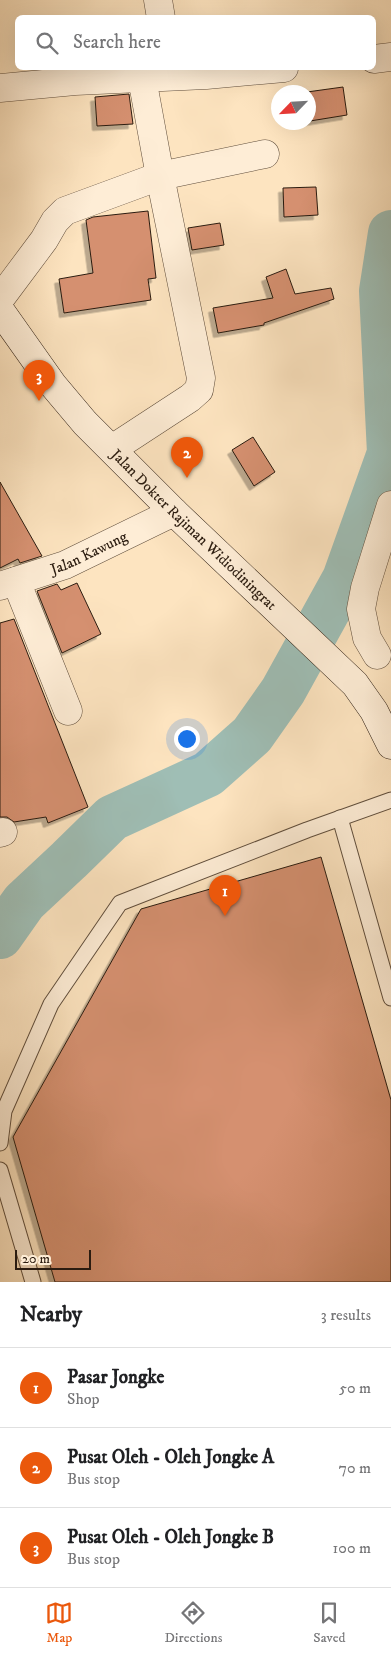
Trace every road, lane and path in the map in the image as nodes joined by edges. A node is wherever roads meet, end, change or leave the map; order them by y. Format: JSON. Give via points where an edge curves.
{"nodes":[{"id":1,"x":158,"y":0,"type":"edge"},
{"id":2,"x":160,"y":15,"type":"edge"},
{"id":3,"x":391,"y":57,"type":"edge"},
{"id":4,"x":376,"y":59,"type":"edge"},
{"id":5,"x":262,"y":70,"type":"edge"},
{"id":6,"x":170,"y":72,"type":"edge"},
{"id":7,"x":142,"y":78,"type":"junction"},
{"id":8,"x":0,"y":88,"type":"edge"},
{"id":9,"x":265,"y":154,"type":"dead end"},
{"id":10,"x":160,"y":176,"type":"junction"},
{"id":11,"x":0,"y":299,"type":"edge"},
{"id":12,"x":0,"y":310,"type":"edge"},
{"id":13,"x":112,"y":449,"type":"junction"},
{"id":14,"x":391,"y":505,"type":"edge"},
{"id":15,"x":174,"y":512,"type":"junction"},
{"id":16,"x":8,"y":583,"type":"edge"},
{"id":17,"x":384,"y":652,"type":"edge"},
{"id":18,"x":346,"y":675,"type":"junction"},
{"id":19,"x":68,"y":711,"type":"dead end"},
{"id":20,"x":391,"y":746,"type":"edge"},
{"id":21,"x":391,"y":800,"type":"edge"},
{"id":22,"x":340,"y":818,"type":"junction"},
{"id":23,"x":391,"y":998,"type":"edge"},
{"id":24,"x":0,"y":1143,"type":"edge"},
{"id":25,"x":0,"y":1170,"type":"edge"},
{"id":26,"x":33,"y":1282,"type":"edge"}],
"edges":[{"from":1,"to":2,"type":"street"},
{"from":3,"to":4,"type":"street"},
{"from":5,"to":6,"type":"street","via":[[206,75]]},
{"from":6,"to":7,"type":"street"},
{"from":7,"to":8,"type":"street"},
{"from":7,"to":10,"type":"street"},
{"from":9,"to":10,"type":"street"},
{"from":10,"to":11,"type":"street","via":[[65,211]]},
{"from":10,"to":13,"type":"street","via":[[201,378],[199,390]]},
{"from":12,"to":13,"type":"street","name":"Jalan Dokter Rajiman Widiodiningrat","via":[[53,385]]},
{"from":13,"to":15,"type":"street","name":"Jalan Dokter Rajiman Widiodiningrat"},
{"from":14,"to":17,"type":"street","via":[[361,609],[367,638]]},
{"from":15,"to":16,"type":"street","name":"Jalan Kawung","via":[[65,565]]},
{"from":15,"to":18,"type":"street","name":"Jalan Dokter Rajiman Widiodiningrat"},
{"from":16,"to":19,"type":"street"},
{"from":17,"to":18,"type":"street"},
{"from":18,"to":20,"type":"street","name":"Jalan Dokter Rajiman Widiodiningrat","via":[[374,711]]},
{"from":21,"to":22,"type":"lane"},
{"from":22,"to":23,"type":"lane"},
{"from":22,"to":24,"type":"lane","via":[[120,903],[51,1004],[4,1111]]},
{"from":25,"to":26,"type":"lane"}]}
